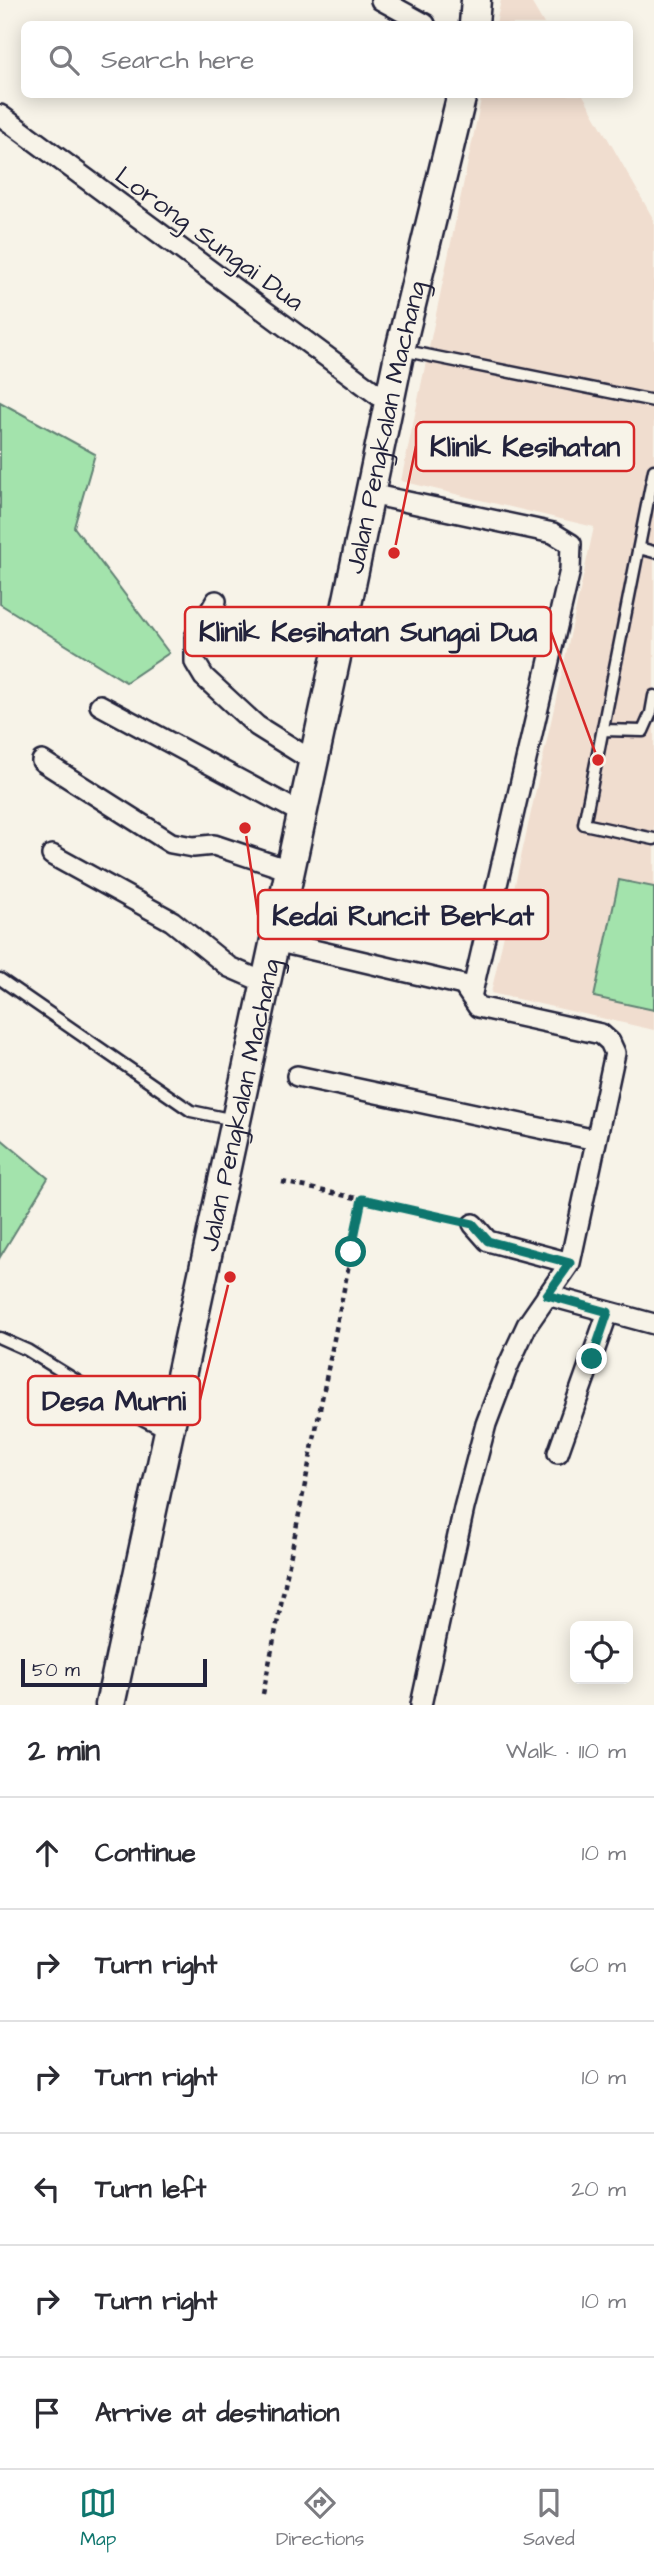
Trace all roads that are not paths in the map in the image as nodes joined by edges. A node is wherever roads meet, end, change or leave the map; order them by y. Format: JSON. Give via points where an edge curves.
{"nodes":[{"id":1,"x":381,"y":0,"type":"edge"},
{"id":2,"x":476,"y":0,"type":"edge"},
{"id":3,"x":420,"y":21,"type":"edge"},
{"id":4,"x":474,"y":21,"type":"edge"},
{"id":5,"x":461,"y":98,"type":"edge"},
{"id":6,"x":0,"y":115,"type":"edge"},
{"id":7,"x":400,"y":350,"type":"junction"},
{"id":8,"x":654,"y":401,"type":"edge"},
{"id":9,"x":389,"y":403,"type":"junction"},
{"id":10,"x":654,"y":470,"type":"edge"},
{"id":11,"x":370,"y":494,"type":"junction"},
{"id":12,"x":639,"y":548,"type":"junction"},
{"id":13,"x":654,"y":552,"type":"edge"},
{"id":14,"x":216,"y":601,"type":"dead end"},
{"id":15,"x":654,"y":696,"type":"edge"},
{"id":16,"x":100,"y":705,"type":"dead end"},
{"id":17,"x":603,"y":730,"type":"junction"},
{"id":18,"x":42,"y":761,"type":"dead end"},
{"id":19,"x":313,"y":761,"type":"junction"},
{"id":20,"x":301,"y":813,"type":"junction"},
{"id":21,"x":654,"y":839,"type":"edge"},
{"id":22,"x":52,"y":855,"type":"dead end"},
{"id":23,"x":289,"y":870,"type":"junction"},
{"id":24,"x":275,"y":941,"type":"junction"},
{"id":25,"x":0,"y":979,"type":"edge"},
{"id":26,"x":265,"y":983,"type":"junction"},
{"id":27,"x":471,"y":997,"type":"junction"},
{"id":28,"x":297,"y":1076,"type":"dead end"},
{"id":29,"x":236,"y":1120,"type":"junction"},
{"id":30,"x":596,"y":1140,"type":"junction"},
{"id":31,"x":473,"y":1224,"type":"road end"},
{"id":32,"x":570,"y":1263,"type":"junction"},
{"id":33,"x":547,"y":1295,"type":"junction"},
{"id":34,"x":608,"y":1312,"type":"junction"},
{"id":35,"x":654,"y":1324,"type":"edge"},
{"id":36,"x":0,"y":1338,"type":"edge"},
{"id":37,"x":169,"y":1433,"type":"junction"},
{"id":38,"x":558,"y":1452,"type":"dead end"},
{"id":39,"x":110,"y":1705,"type":"edge"},
{"id":40,"x":421,"y":1705,"type":"edge"}],
"edges":[{"from":1,"to":3,"type":"street"},
{"from":2,"to":4,"type":"main road"},
{"from":5,"to":7,"type":"main road","name":"Jalan Pengkalan Machang"},
{"from":6,"to":9,"type":"street","name":"Lorong Sungai Dua"},
{"from":7,"to":8,"type":"lane"},
{"from":7,"to":9,"type":"main road","name":"Jalan Pengkalan Machang"},
{"from":9,"to":11,"type":"main road","name":"Jalan Pengkalan Machang"},
{"from":10,"to":12,"type":"lane"},
{"from":11,"to":19,"type":"main road","name":"Jalan Pengkalan Machang"},
{"from":11,"to":27,"type":"street","via":[[553,533],[571,544],[570,570]]},
{"from":12,"to":13,"type":"lane"},
{"from":12,"to":17,"type":"lane"},
{"from":14,"to":19,"type":"street","via":[[195,637],[195,663],[257,726]]},
{"from":15,"to":17,"type":"lane","via":[[643,731]]},
{"from":16,"to":20,"type":"street"},
{"from":17,"to":21,"type":"lane","via":[[584,824]]},
{"from":18,"to":23,"type":"street","via":[[171,843],[214,845]]},
{"from":19,"to":20,"type":"main road","name":"Jalan Pengkalan Machang"},
{"from":20,"to":23,"type":"main road","name":"Jalan Pengkalan Machang"},
{"from":22,"to":26,"type":"street","via":[[172,921],[229,967]]},
{"from":23,"to":24,"type":"main road","name":"Jalan Pengkalan Machang"},
{"from":24,"to":26,"type":"main road","name":"Jalan Pengkalan Machang"},
{"from":24,"to":27,"type":"street","via":[[463,985]]},
{"from":25,"to":29,"type":"lane","via":[[191,1111]]},
{"from":26,"to":29,"type":"main road","name":"Jalan Pengkalan Machang"},
{"from":27,"to":30,"type":"street","via":[[478,1007],[601,1034],[610,1042],[615,1053]]},
{"from":28,"to":30,"type":"street"},
{"from":29,"to":37,"type":"main road","name":"Jalan Pengkalan Machang"},
{"from":30,"to":32,"type":"street"},
{"from":31,"to":32,"type":"street","via":[[488,1241]]},
{"from":32,"to":33,"type":"street"},
{"from":33,"to":34,"type":"street"},
{"from":33,"to":40,"type":"street","via":[[527,1325],[486,1424]]},
{"from":34,"to":35,"type":"street"},
{"from":34,"to":38,"type":"street"},
{"from":36,"to":37,"type":"lane"},
{"from":37,"to":39,"type":"main road","name":"Jalan Pengkalan Machang"}]}
